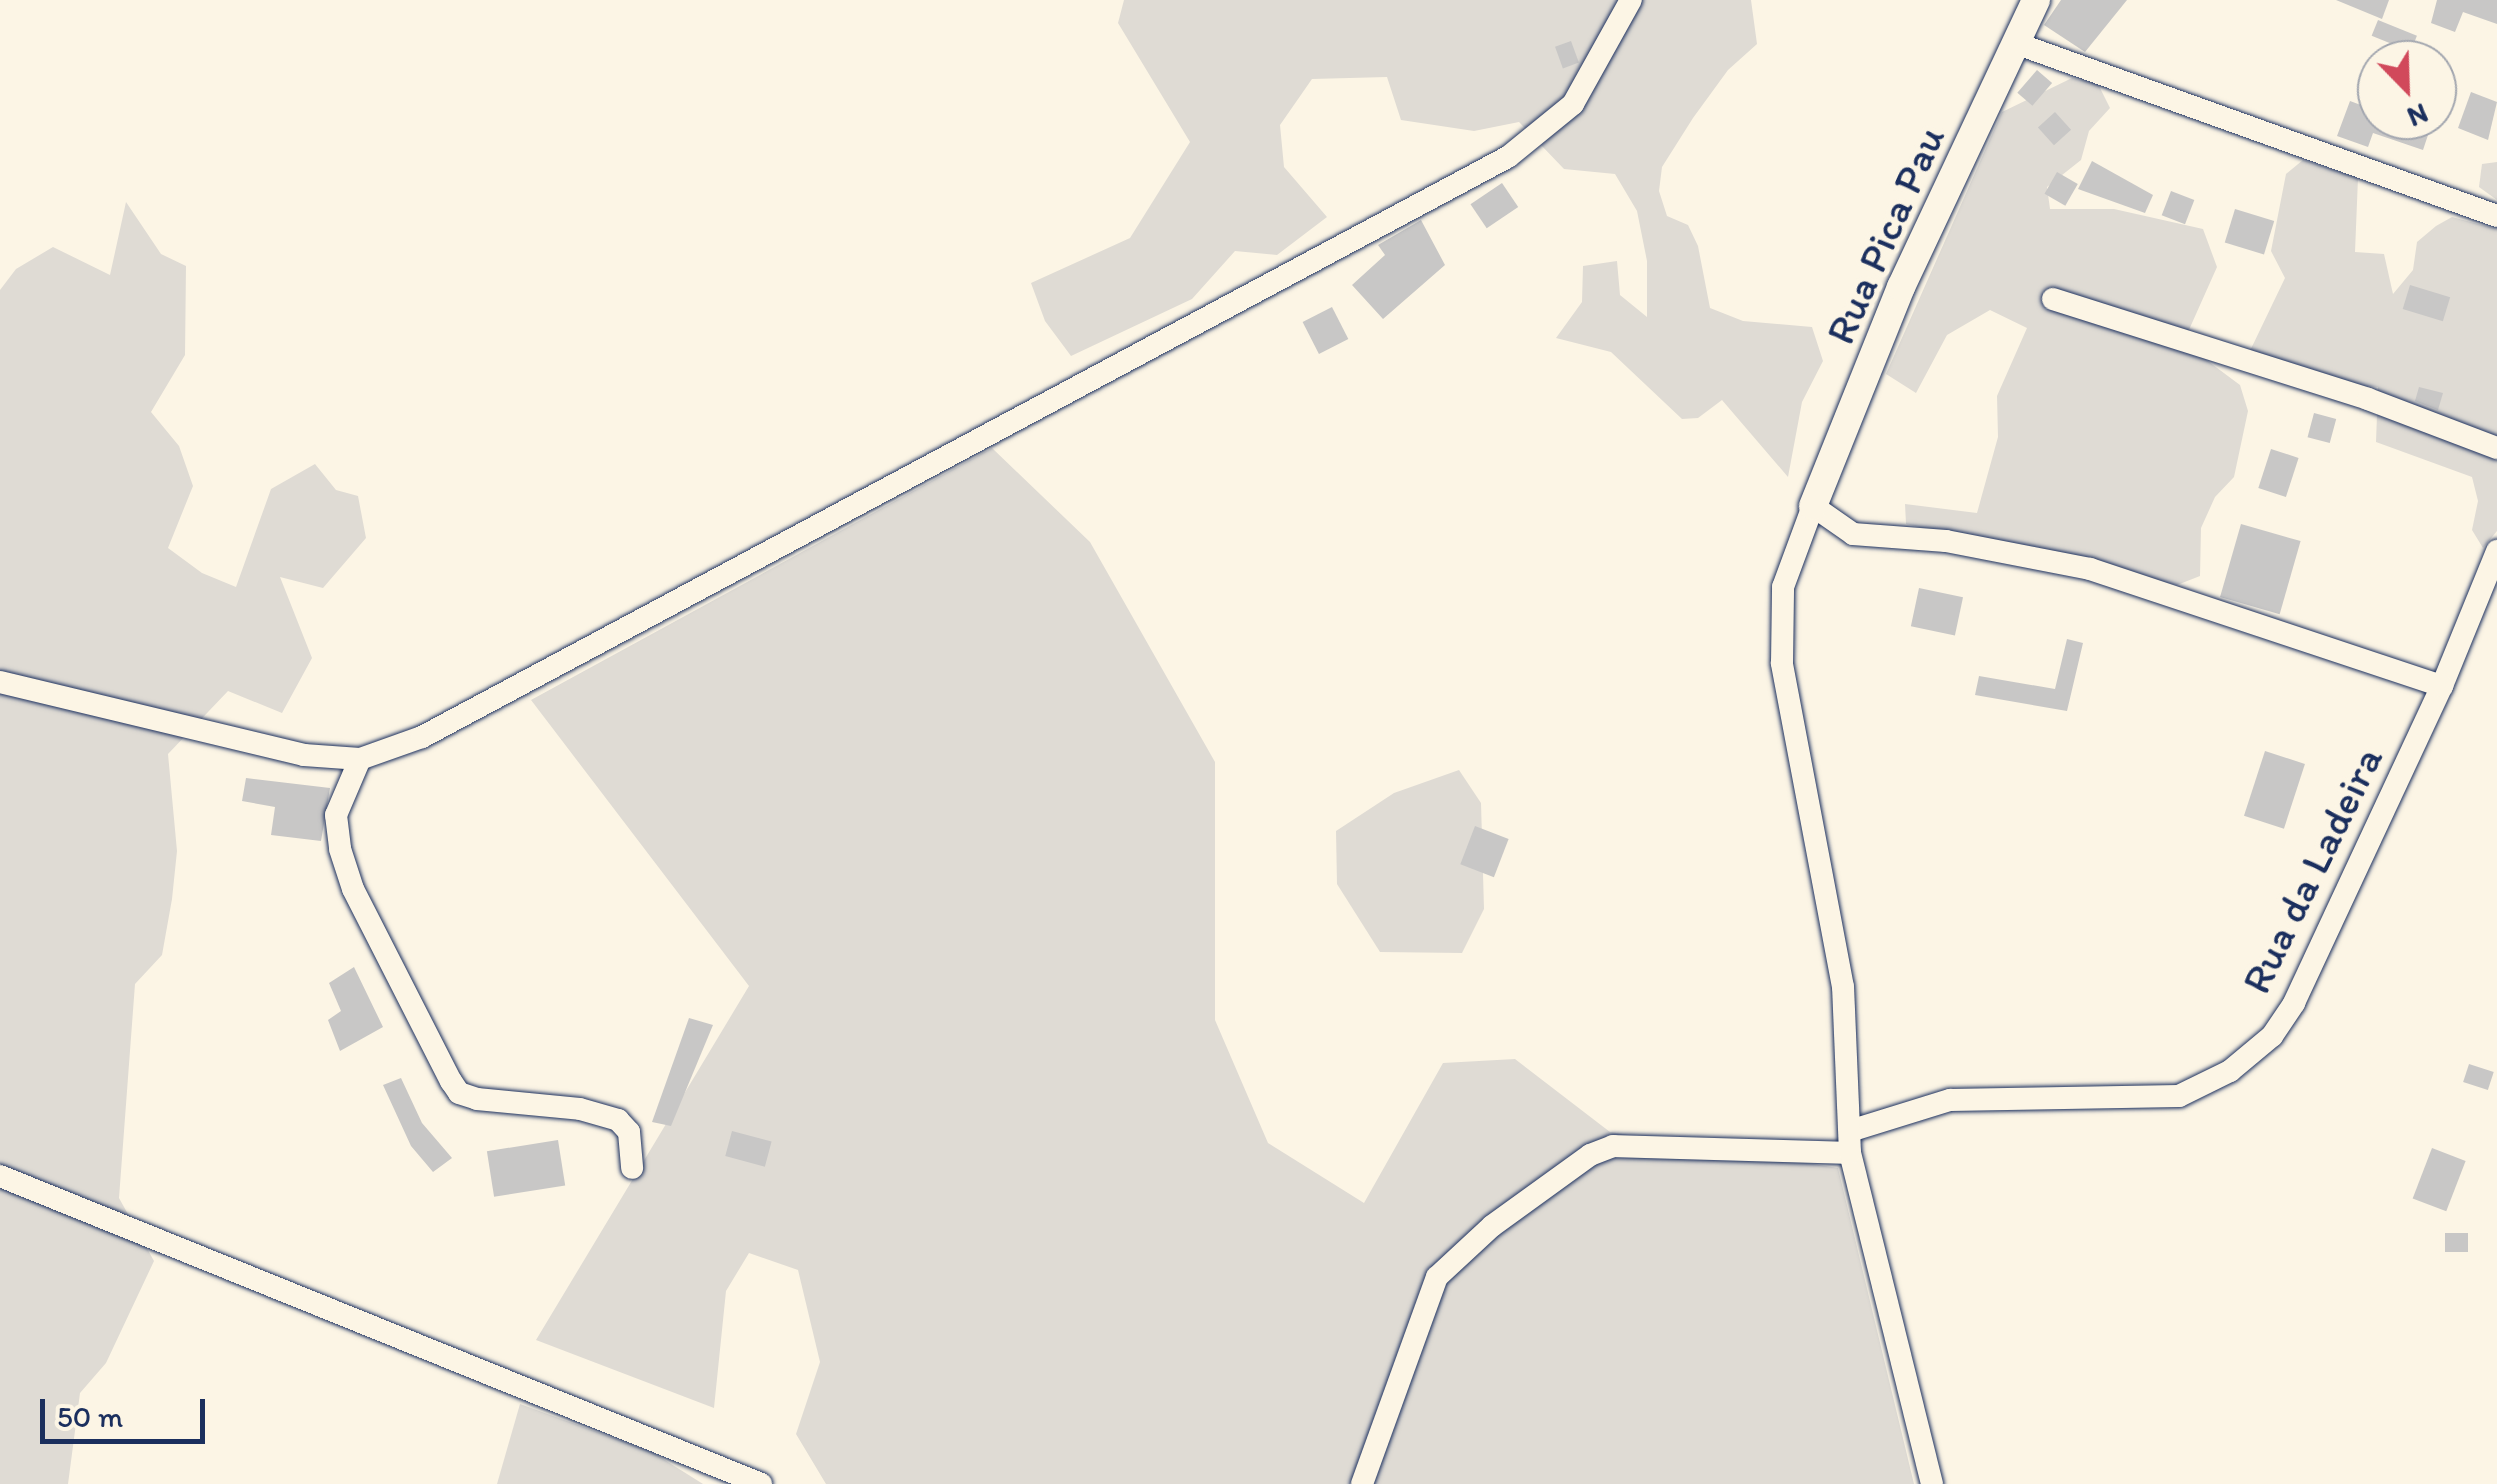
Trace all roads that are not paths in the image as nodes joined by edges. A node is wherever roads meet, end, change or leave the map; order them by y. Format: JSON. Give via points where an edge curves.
{"nodes":[{"id":1,"x":1631,"y":0,"type":"edge"},
{"id":2,"x":2036,"y":0,"type":"edge"},
{"id":3,"x":2018,"y":44,"type":"junction"},
{"id":4,"x":2497,"y":216,"type":"edge"},
{"id":5,"x":2053,"y":300,"type":"dead end"},
{"id":6,"x":2497,"y":448,"type":"edge"},
{"id":7,"x":1813,"y":506,"type":"junction"},
{"id":8,"x":2497,"y":551,"type":"edge"},
{"id":9,"x":0,"y":682,"type":"edge"},
{"id":10,"x":2442,"y":686,"type":"junction"},
{"id":11,"x":360,"y":759,"type":"junction"},
{"id":12,"x":1852,"y":1141,"type":"junction"},
{"id":13,"x":632,"y":1168,"type":"dead end"},
{"id":14,"x":0,"y":1176,"type":"edge"},
{"id":15,"x":760,"y":1484,"type":"edge"},
{"id":16,"x":1362,"y":1484,"type":"edge"},
{"id":17,"x":1932,"y":1484,"type":"edge"}],
"edges":[{"from":1,"to":11,"type":"street","via":[[1573,104],[1508,157],[492,704]]},
{"from":2,"to":3,"type":"street","name":"Rua Pica Pau"},
{"from":3,"to":4,"type":"street"},
{"from":3,"to":7,"type":"street","name":"Rua Pica Pau","via":[[1901,287]]},
{"from":5,"to":6,"type":"street","via":[[2368,399]]},
{"from":7,"to":10,"type":"street","via":[[1853,534],[1946,540],[2090,570]]},
{"from":7,"to":12,"type":"street","via":[[1783,587],[1782,664],[1844,987]]},
{"from":8,"to":10,"type":"street","name":"Rua da Ladeira"},
{"from":9,"to":11,"type":"street","via":[[304,755]]},
{"from":10,"to":12,"type":"street","name":"Rua da Ladeira","via":[[2294,1003],[2272,1036],[2230,1071],[2179,1096],[1950,1100]]},
{"from":11,"to":13,"type":"street","via":[[336,815],[340,849],[353,888],[451,1081],[459,1093],[477,1098],[580,1109],[618,1120],[629,1132]]},
{"from":12,"to":16,"type":"street","name":"Rua da Ladeira","via":[[1613,1146],[1590,1155],[1492,1226],[1437,1277]]},
{"from":12,"to":17,"type":"street"},
{"from":14,"to":15,"type":"street"}]}
